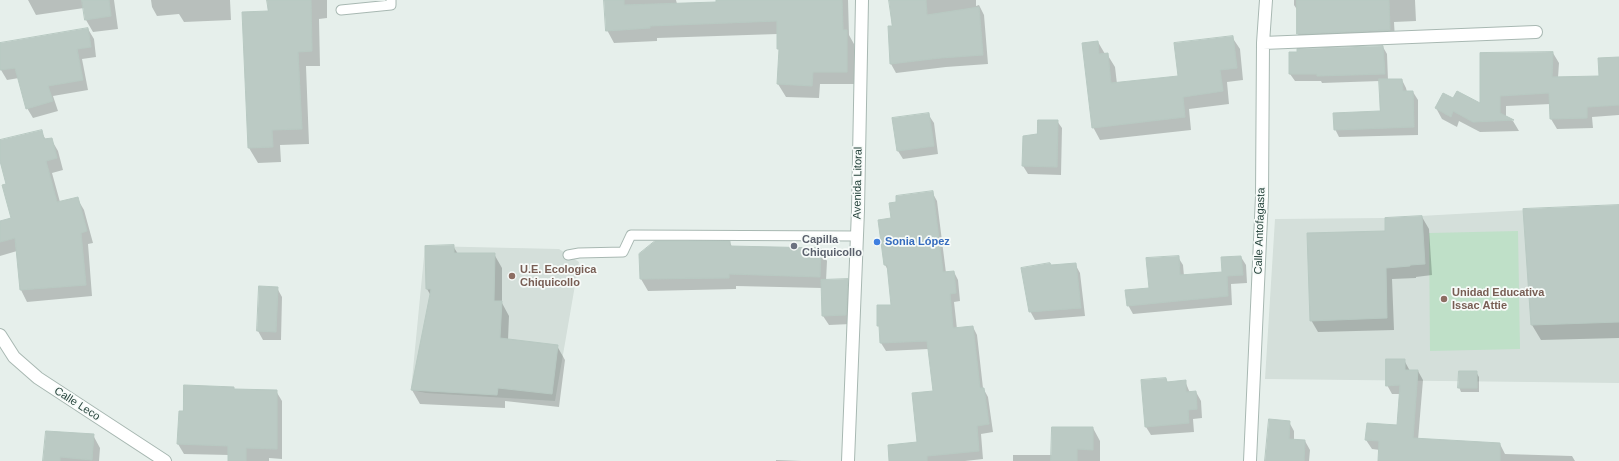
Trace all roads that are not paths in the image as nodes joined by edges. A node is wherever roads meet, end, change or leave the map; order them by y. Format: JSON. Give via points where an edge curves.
{"nodes":[{"id":1,"x":391,"y":0,"type":"edge"},
{"id":2,"x":862,"y":0,"type":"edge"},
{"id":3,"x":1266,"y":0,"type":"edge"},
{"id":4,"x":341,"y":10,"type":"dead end"},
{"id":5,"x":1536,"y":32,"type":"dead end"},
{"id":6,"x":1263,"y":43,"type":"junction"},
{"id":7,"x":857,"y":236,"type":"junction"},
{"id":8,"x":568,"y":255,"type":"dead end"},
{"id":9,"x":0,"y":335,"type":"edge"},
{"id":10,"x":165,"y":461,"type":"edge"},
{"id":11,"x":848,"y":461,"type":"edge"},
{"id":12,"x":1250,"y":461,"type":"edge"}],
"edges":[{"from":1,"to":4,"type":"lane","via":[[391,5]]},
{"from":2,"to":7,"type":"street","name":"Avenida Litoral"},
{"from":3,"to":6,"type":"street","name":"Calle Antofagasta"},
{"from":5,"to":6,"type":"street"},
{"from":6,"to":12,"type":"street","name":"Calle Antofagasta","via":[[1262,196]]},
{"from":7,"to":8,"type":"lane","via":[[631,235],[623,252]]},
{"from":7,"to":11,"type":"street","name":"Avenida Litoral"},
{"from":9,"to":10,"type":"street","name":"Calle Leco","via":[[14,357],[38,378]]}]}
